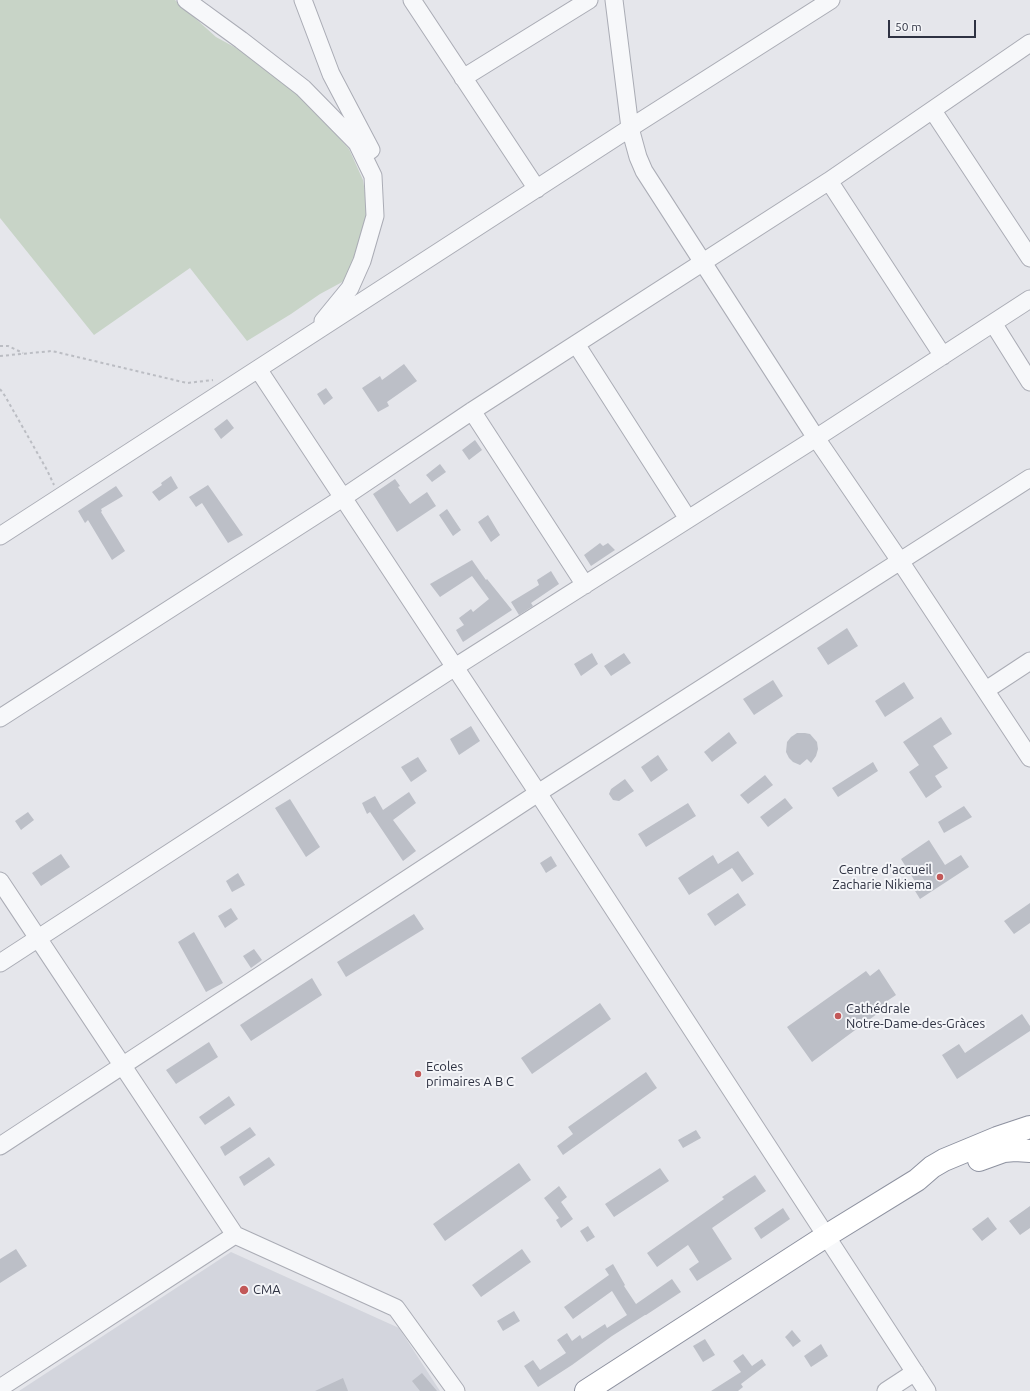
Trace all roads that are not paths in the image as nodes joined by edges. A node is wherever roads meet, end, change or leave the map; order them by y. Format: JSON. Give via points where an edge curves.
{"nodes":[{"id":1,"x":186,"y":0,"type":"edge"},
{"id":2,"x":303,"y":0,"type":"edge"},
{"id":3,"x":412,"y":0,"type":"edge"},
{"id":4,"x":589,"y":0,"type":"edge"},
{"id":5,"x":614,"y":0,"type":"edge"},
{"id":6,"x":831,"y":0,"type":"edge"},
{"id":7,"x":1030,"y":43,"type":"edge"},
{"id":8,"x":463,"y":78,"type":"junction"},
{"id":9,"x":933,"y":111,"type":"junction"},
{"id":10,"x":630,"y":128,"type":"junction"},
{"id":11,"x":373,"y":176,"type":"junction"},
{"id":12,"x":829,"y":181,"type":"junction"},
{"id":13,"x":537,"y":189,"type":"junction"},
{"id":14,"x":1030,"y":258,"type":"edge"},
{"id":15,"x":702,"y":261,"type":"junction"},
{"id":16,"x":1030,"y":299,"type":"edge"},
{"id":17,"x":993,"y":324,"type":"junction"},
{"id":18,"x":313,"y":333,"type":"junction"},
{"id":19,"x":576,"y":344,"type":"junction"},
{"id":20,"x":943,"y":356,"type":"junction"},
{"id":21,"x":258,"y":369,"type":"junction"},
{"id":22,"x":1030,"y":382,"type":"edge"},
{"id":23,"x":472,"y":411,"type":"junction"},
{"id":24,"x":816,"y":438,"type":"junction"},
{"id":25,"x":1030,"y":478,"type":"edge"},
{"id":26,"x":344,"y":497,"type":"junction"},
{"id":27,"x":688,"y":519,"type":"junction"},
{"id":28,"x":0,"y":536,"type":"edge"},
{"id":29,"x":900,"y":562,"type":"junction"},
{"id":30,"x":585,"y":585,"type":"junction"},
{"id":31,"x":1030,"y":661,"type":"edge"},
{"id":32,"x":455,"y":667,"type":"junction"},
{"id":33,"x":986,"y":690,"type":"junction"},
{"id":34,"x":0,"y":718,"type":"edge"},
{"id":35,"x":1030,"y":758,"type":"edge"},
{"id":36,"x":538,"y":794,"type":"junction"},
{"id":37,"x":0,"y":881,"type":"edge"},
{"id":38,"x":38,"y":938,"type":"junction"},
{"id":39,"x":0,"y":963,"type":"edge"},
{"id":40,"x":122,"y":1067,"type":"junction"},
{"id":41,"x":1030,"y":1127,"type":"edge"},
{"id":42,"x":0,"y":1146,"type":"edge"},
{"id":43,"x":1030,"y":1151,"type":"edge"},
{"id":44,"x":917,"y":1180,"type":"junction"},
{"id":45,"x":235,"y":1235,"type":"junction"},
{"id":46,"x":826,"y":1236,"type":"junction"},
{"id":47,"x":915,"y":1372,"type":"junction"},
{"id":48,"x":0,"y":1388,"type":"edge"},
{"id":49,"x":456,"y":1391,"type":"edge"},
{"id":50,"x":586,"y":1391,"type":"edge"},
{"id":51,"x":886,"y":1391,"type":"edge"},
{"id":52,"x":927,"y":1391,"type":"edge"}],
"edges":[{"from":1,"to":11,"type":"street","via":[[303,88],[357,143]]},
{"from":2,"to":11,"type":"street","via":[[331,74],[372,152]]},
{"from":3,"to":8,"type":"street"},
{"from":4,"to":8,"type":"street"},
{"from":5,"to":10,"type":"street"},
{"from":6,"to":10,"type":"street"},
{"from":7,"to":9,"type":"street"},
{"from":8,"to":13,"type":"street"},
{"from":9,"to":12,"type":"street"},
{"from":9,"to":14,"type":"street"},
{"from":10,"to":13,"type":"street"},
{"from":10,"to":15,"type":"street","via":[[644,171]]},
{"from":11,"to":18,"type":"street","via":[[375,216],[362,261],[350,288]]},
{"from":12,"to":15,"type":"street"},
{"from":12,"to":20,"type":"street"},
{"from":13,"to":18,"type":"street"},
{"from":15,"to":19,"type":"street"},
{"from":15,"to":24,"type":"street"},
{"from":16,"to":17,"type":"street"},
{"from":17,"to":20,"type":"street"},
{"from":17,"to":22,"type":"street"},
{"from":18,"to":21,"type":"street"},
{"from":19,"to":23,"type":"street"},
{"from":19,"to":27,"type":"street"},
{"from":20,"to":24,"type":"street"},
{"from":21,"to":26,"type":"street"},
{"from":21,"to":28,"type":"street"},
{"from":23,"to":26,"type":"street"},
{"from":23,"to":30,"type":"street"},
{"from":24,"to":27,"type":"street"},
{"from":24,"to":29,"type":"street"},
{"from":25,"to":29,"type":"street"},
{"from":26,"to":32,"type":"street"},
{"from":26,"to":34,"type":"street"},
{"from":27,"to":30,"type":"street"},
{"from":29,"to":33,"type":"street"},
{"from":29,"to":36,"type":"street"},
{"from":30,"to":32,"type":"street"},
{"from":31,"to":33,"type":"street"},
{"from":32,"to":36,"type":"street"},
{"from":32,"to":38,"type":"street"},
{"from":33,"to":35,"type":"street"},
{"from":36,"to":40,"type":"street"},
{"from":36,"to":46,"type":"street"},
{"from":37,"to":38,"type":"street"},
{"from":38,"to":39,"type":"street"},
{"from":38,"to":40,"type":"street"},
{"from":40,"to":42,"type":"street"},
{"from":40,"to":45,"type":"street"},
{"from":41,"to":44,"type":"highway","via":[[944,1160]]},
{"from":43,"to":44,"type":"highway","via":[[1004,1151],[931,1178]]},
{"from":44,"to":46,"type":"highway"},
{"from":45,"to":48,"type":"street"},
{"from":45,"to":49,"type":"street","via":[[396,1308]]},
{"from":46,"to":47,"type":"street"},
{"from":46,"to":50,"type":"highway"},
{"from":47,"to":51,"type":"street"},
{"from":47,"to":52,"type":"street"}]}
